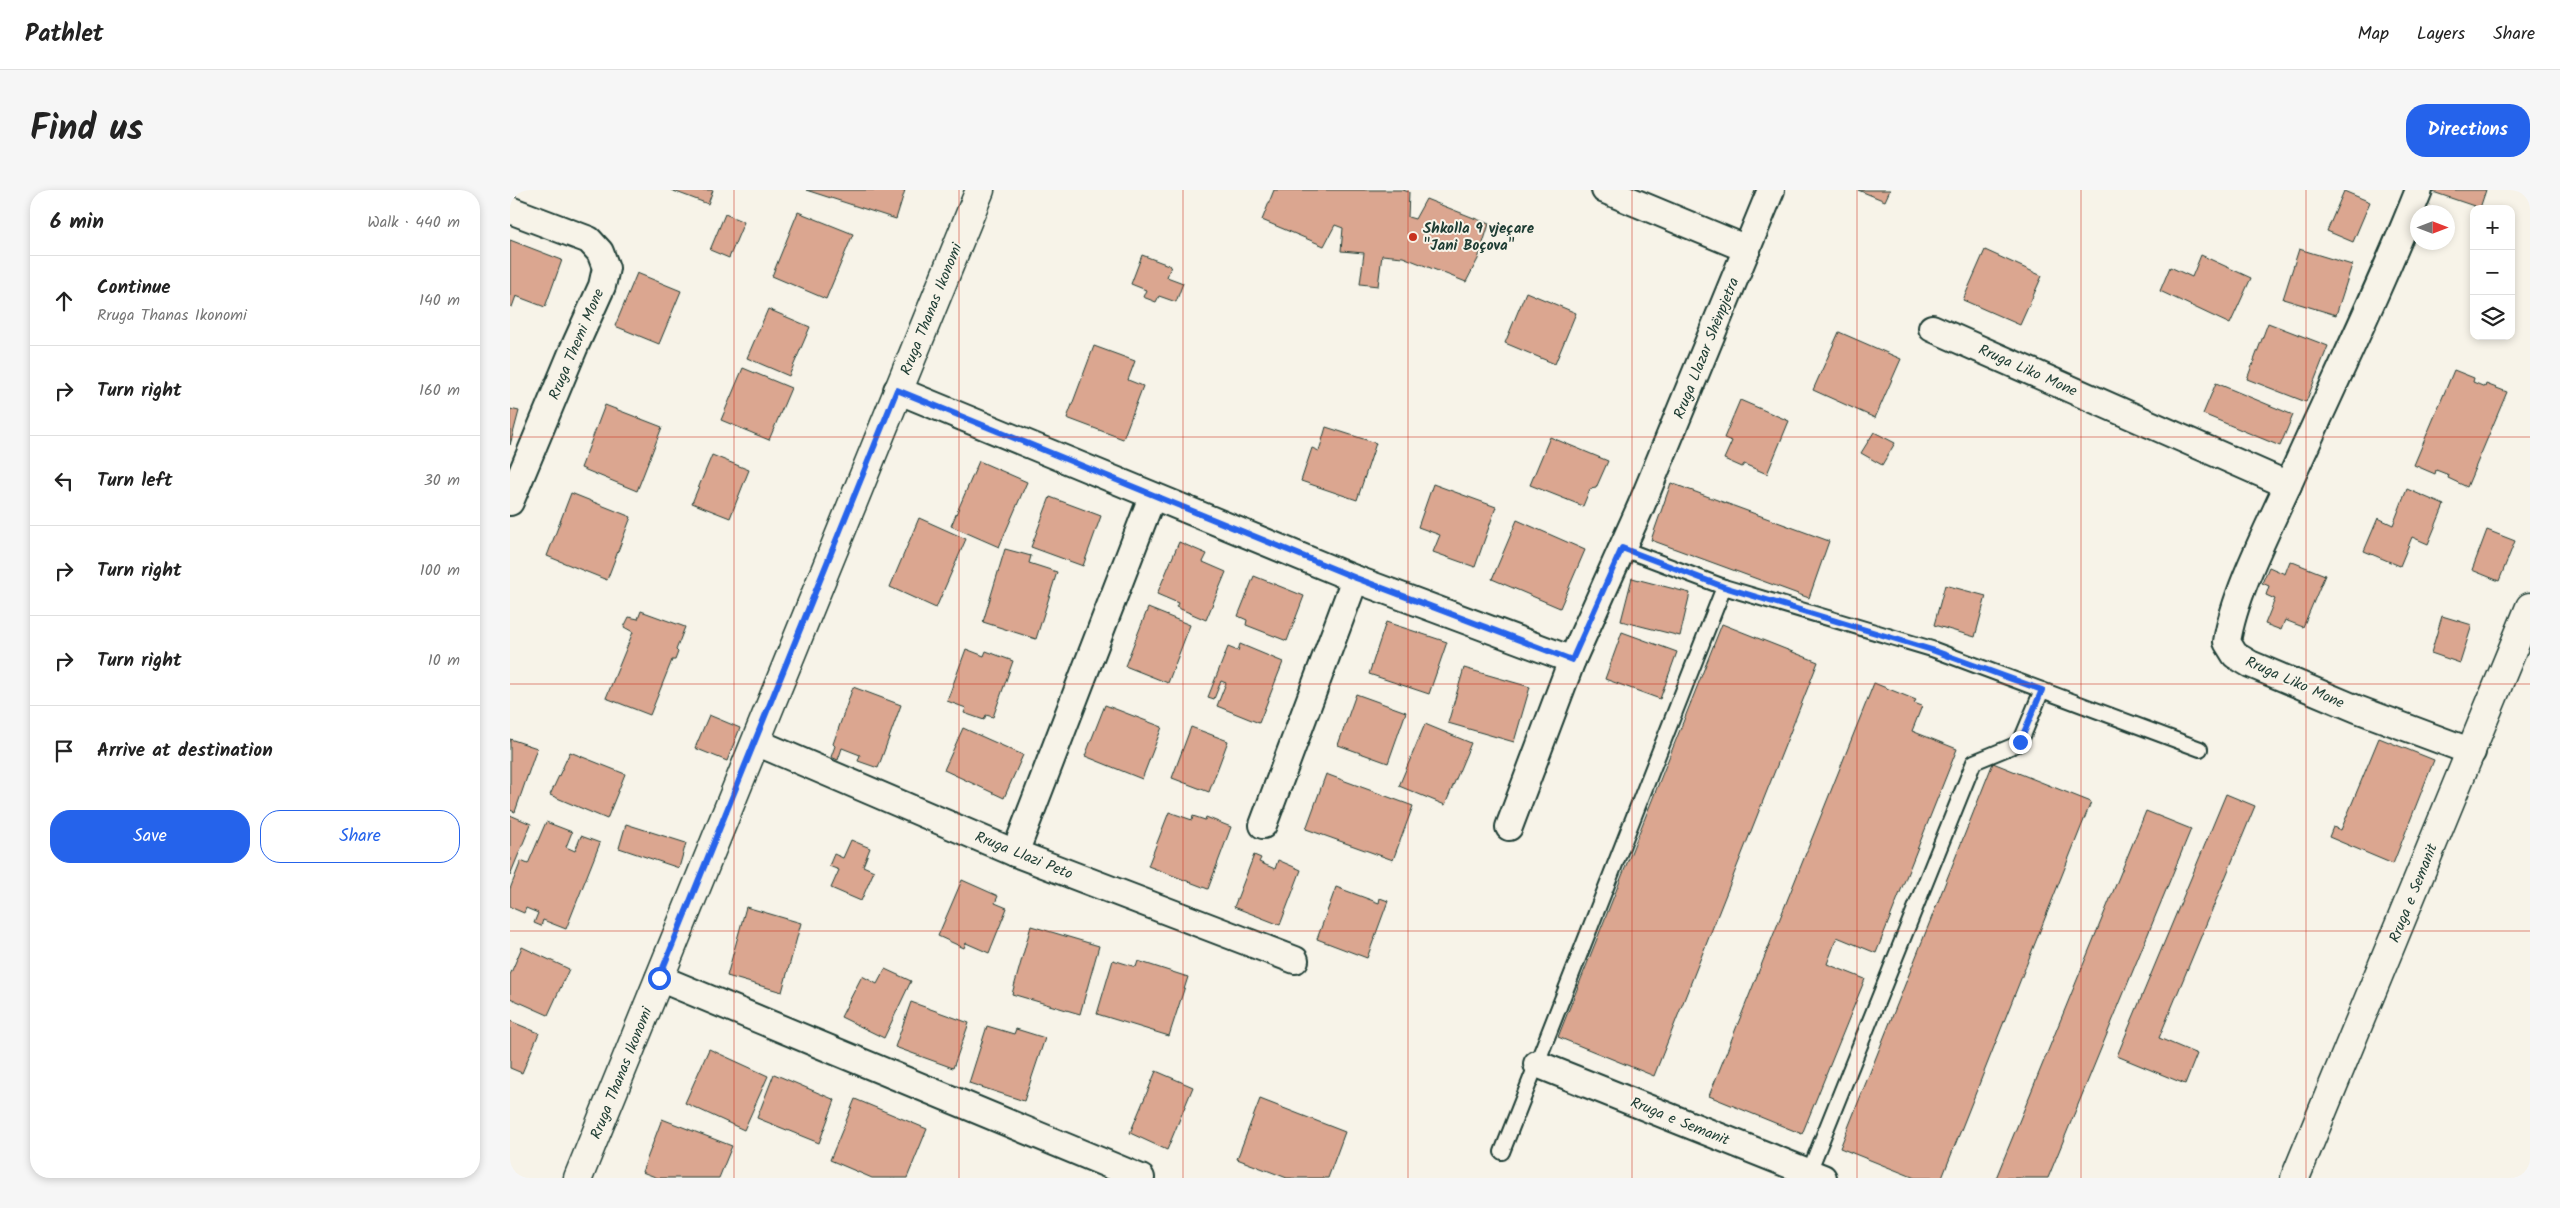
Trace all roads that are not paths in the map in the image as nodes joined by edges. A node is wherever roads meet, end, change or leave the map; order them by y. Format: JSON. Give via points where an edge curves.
{"nodes":[{"id":1,"x":980,"y":190,"type":"edge"},
{"id":2,"x":1606,"y":190,"type":"edge"},
{"id":3,"x":1771,"y":190,"type":"edge"},
{"id":4,"x":2419,"y":190,"type":"edge"},
{"id":5,"x":510,"y":210,"type":"edge"},
{"id":6,"x":1747,"y":249,"type":"junction"},
{"id":7,"x":1932,"y":328,"type":"dead end"},
{"id":8,"x":897,"y":390,"type":"junction"},
{"id":9,"x":516,"y":472,"type":"edge"},
{"id":10,"x":2288,"y":486,"type":"junction"},
{"id":11,"x":1152,"y":497,"type":"junction"},
{"id":12,"x":510,"y":502,"type":"edge"},
{"id":13,"x":1622,"y":548,"type":"junction"},
{"id":14,"x":1356,"y":578,"type":"junction"},
{"id":15,"x":1724,"y":587,"type":"junction"},
{"id":16,"x":2530,"y":607,"type":"edge"},
{"id":17,"x":1572,"y":660,"type":"junction"},
{"id":18,"x":2042,"y":690,"type":"junction"},
{"id":19,"x":756,"y":742,"type":"junction"},
{"id":20,"x":2200,"y":749,"type":"dead end"},
{"id":21,"x":2472,"y":752,"type":"junction"},
{"id":22,"x":1263,"y":825,"type":"dead end"},
{"id":23,"x":1509,"y":827,"type":"dead end"},
{"id":24,"x":1015,"y":853,"type":"junction"},
{"id":25,"x":1295,"y":960,"type":"dead end"},
{"id":26,"x":659,"y":978,"type":"junction"},
{"id":27,"x":1537,"y":1064,"type":"junction"},
{"id":28,"x":1502,"y":1152,"type":"dead end"},
{"id":29,"x":1816,"y":1175,"type":"edge"},
{"id":30,"x":578,"y":1178,"type":"edge"},
{"id":31,"x":1141,"y":1178,"type":"edge"},
{"id":32,"x":2295,"y":1178,"type":"edge"}],
"edges":[{"from":1,"to":8,"type":"street","name":"Rruga Thanas Ikonomi"},
{"from":2,"to":6,"type":"street"},
{"from":3,"to":6,"type":"street","name":"Rruga Llazar Shënpjetra"},
{"from":4,"to":10,"type":"street","name":"Rruga Liko Mone","via":[[2393,256]]},
{"from":5,"to":9,"type":"street","name":"Rruga Themi Mone","via":[[590,240],[600,252],[606,268],[602,286]]},
{"from":6,"to":13,"type":"street","name":"Rruga Llazar Shënpjetra"},
{"from":7,"to":10,"type":"street","name":"Rruga Liko Mone"},
{"from":8,"to":11,"type":"street"},
{"from":8,"to":19,"type":"street","name":"Rruga Thanas Ikonomi"},
{"from":9,"to":12,"type":"street","name":"Rruga Themi Mone"},
{"from":10,"to":21,"type":"street","name":"Rruga Liko Mone","via":[[2230,623],[2227,642],[2235,655],[2348,705]]},
{"from":11,"to":14,"type":"street"},
{"from":11,"to":24,"type":"street"},
{"from":13,"to":15,"type":"lane"},
{"from":13,"to":17,"type":"street","name":"Rruga Llazar Shënpjetra"},
{"from":14,"to":17,"type":"street"},
{"from":14,"to":22,"type":"street"},
{"from":15,"to":18,"type":"lane","via":[[1932,650]]},
{"from":15,"to":27,"type":"lane"},
{"from":16,"to":21,"type":"street","name":"Rruga e Semanit"},
{"from":17,"to":23,"type":"street","name":"Rruga Llazar Shënpjetra"},
{"from":18,"to":20,"type":"lane"},
{"from":18,"to":29,"type":"lane","via":[[2020,742],[1974,762]]},
{"from":19,"to":24,"type":"street","name":"Rruga Llazi Peto"},
{"from":19,"to":26,"type":"street","name":"Rruga Thanas Ikonomi"},
{"from":21,"to":32,"type":"street","name":"Rruga e Semanit"},
{"from":24,"to":25,"type":"street","name":"Rruga Llazi Peto"},
{"from":26,"to":30,"type":"street","name":"Rruga Thanas Ikonomi"},
{"from":26,"to":31,"type":"street"},
{"from":27,"to":28,"type":"lane"},
{"from":27,"to":29,"type":"street","name":"Rruga e Semanit"}]}
